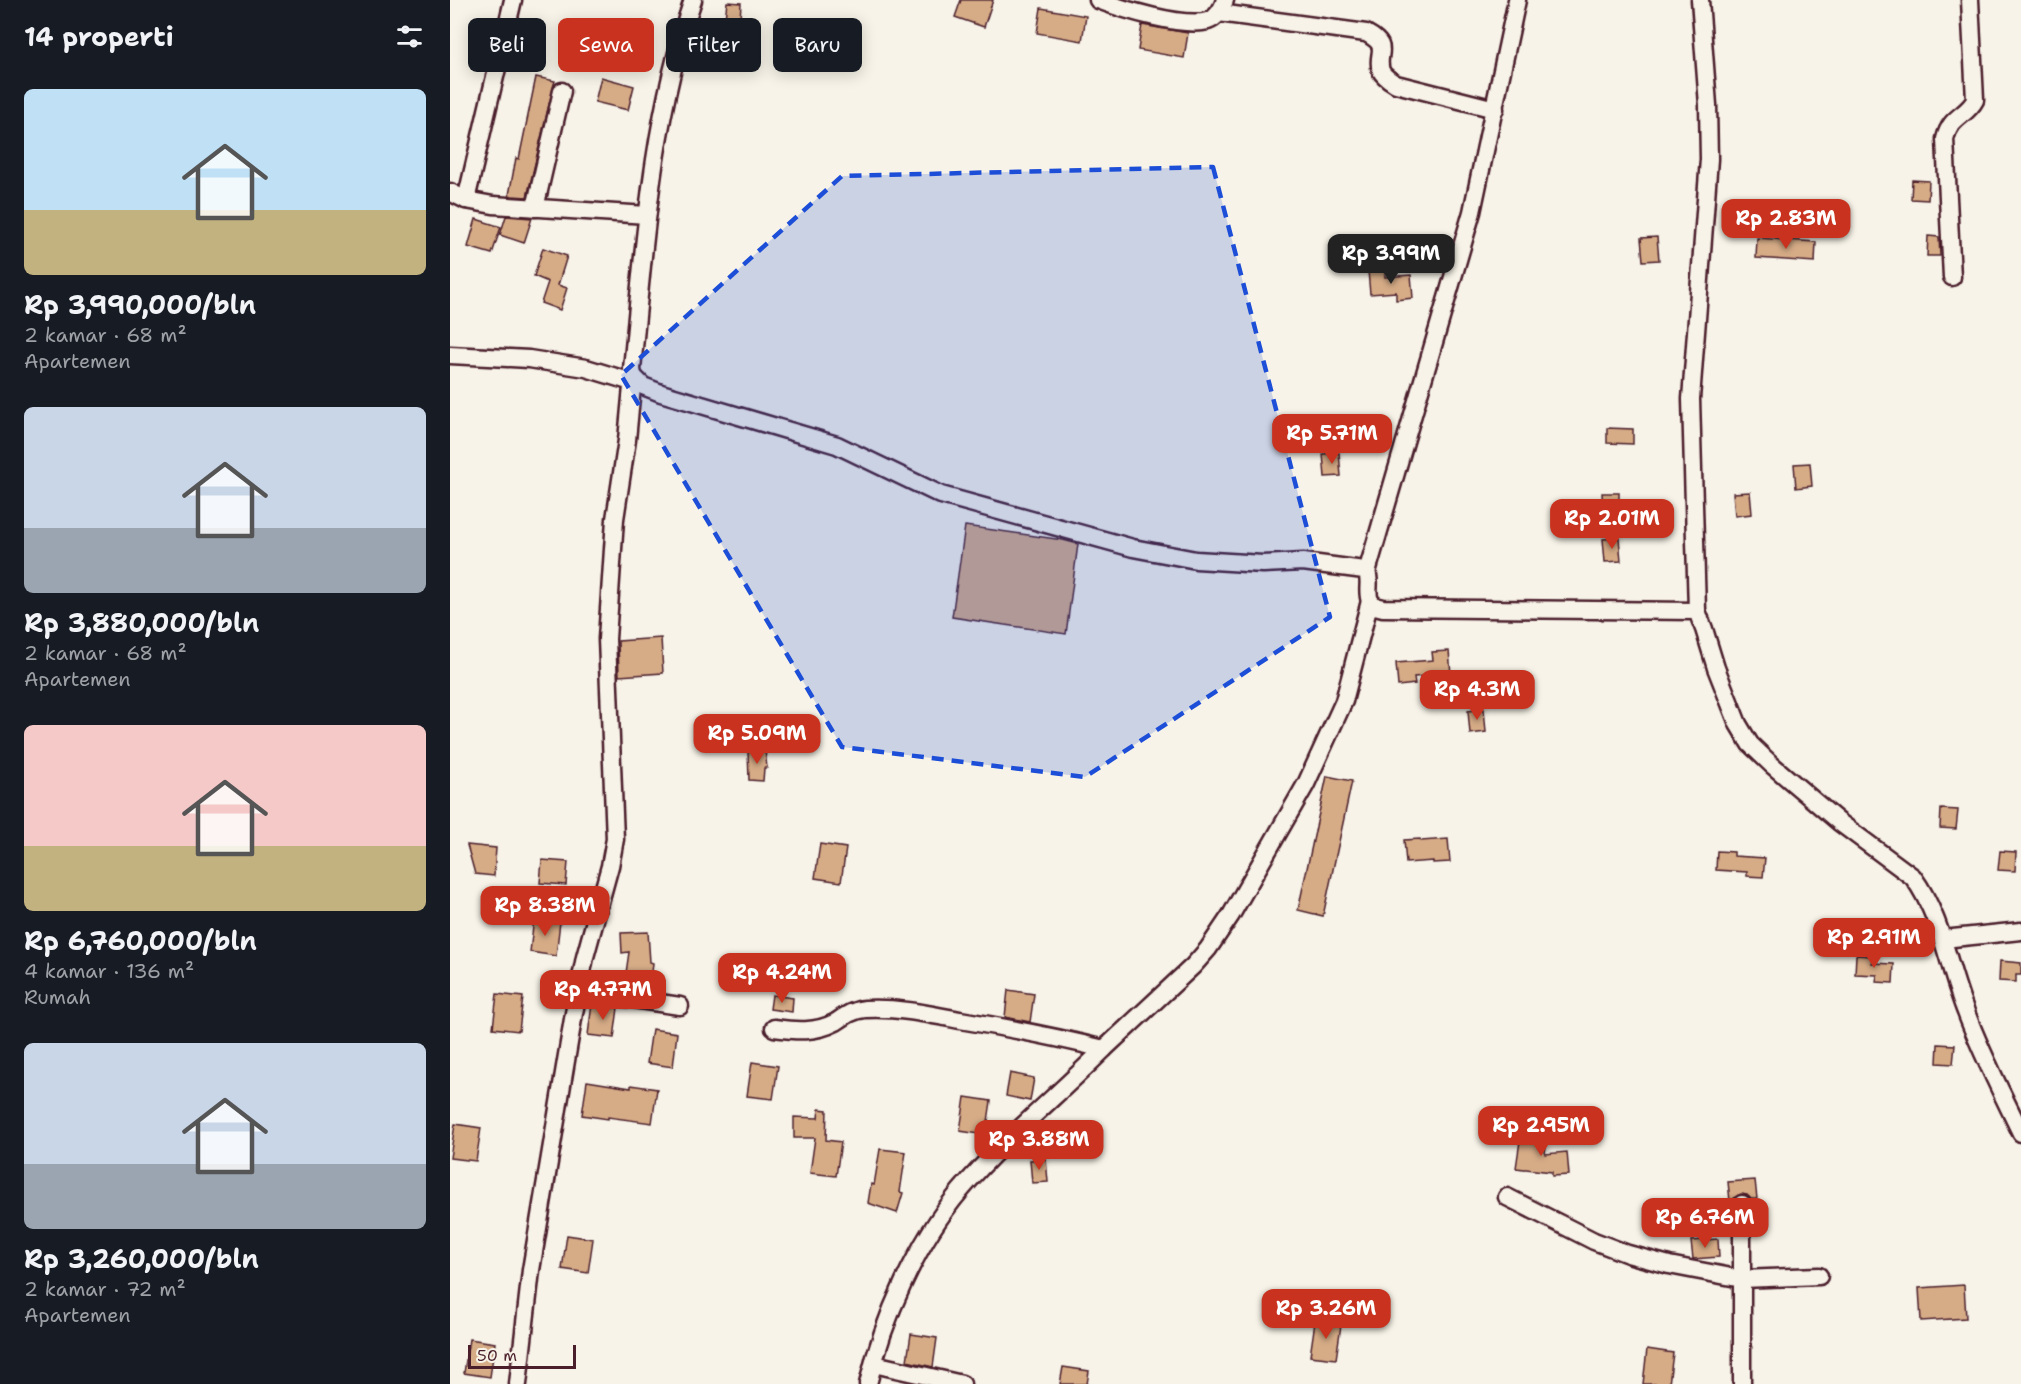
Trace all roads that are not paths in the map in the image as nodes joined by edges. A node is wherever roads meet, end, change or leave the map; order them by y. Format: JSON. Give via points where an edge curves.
{"nodes":[{"id":1,"x":513,"y":0,"type":"edge"},
{"id":2,"x":693,"y":0,"type":"edge"},
{"id":3,"x":1098,"y":0,"type":"edge"},
{"id":4,"x":1517,"y":0,"type":"edge"},
{"id":5,"x":1700,"y":0,"type":"edge"},
{"id":6,"x":1970,"y":0,"type":"edge"},
{"id":7,"x":1118,"y":4,"type":"edge"},
{"id":8,"x":1222,"y":6,"type":"edge"},
{"id":9,"x":562,"y":90,"type":"dead end"},
{"id":10,"x":1495,"y":109,"type":"junction"},
{"id":11,"x":450,"y":192,"type":"edge"},
{"id":12,"x":466,"y":200,"type":"junction"},
{"id":13,"x":535,"y":208,"type":"junction"},
{"id":14,"x":647,"y":215,"type":"junction"},
{"id":15,"x":1952,"y":277,"type":"dead end"},
{"id":16,"x":450,"y":355,"type":"edge"},
{"id":17,"x":633,"y":379,"type":"junction"},
{"id":18,"x":1367,"y":572,"type":"junction"},
{"id":19,"x":1370,"y":602,"type":"junction"},
{"id":20,"x":1697,"y":610,"type":"junction"},
{"id":21,"x":2021,"y":931,"type":"edge"},
{"id":22,"x":1943,"y":939,"type":"junction"},
{"id":23,"x":578,"y":991,"type":"junction"},
{"id":24,"x":680,"y":1006,"type":"dead end"},
{"id":25,"x":774,"y":1028,"type":"dead end"},
{"id":26,"x":1104,"y":1049,"type":"junction"},
{"id":27,"x":2021,"y":1133,"type":"edge"},
{"id":28,"x":1507,"y":1197,"type":"dead end"},
{"id":29,"x":1742,"y":1204,"type":"dead end"},
{"id":30,"x":1819,"y":1276,"type":"dead end"},
{"id":31,"x":1742,"y":1279,"type":"junction"},
{"id":32,"x":874,"y":1364,"type":"junction"},
{"id":33,"x":518,"y":1384,"type":"edge"},
{"id":34,"x":868,"y":1384,"type":"edge"},
{"id":35,"x":962,"y":1384,"type":"edge"},
{"id":36,"x":1742,"y":1384,"type":"edge"}],
"edges":[{"from":1,"to":12,"type":"street"},
{"from":2,"to":14,"type":"street","via":[[664,106]]},
{"from":3,"to":7,"type":"street"},
{"from":4,"to":10,"type":"street"},
{"from":5,"to":20,"type":"street","via":[[1709,159],[1691,399]]},
{"from":6,"to":15,"type":"street","via":[[1975,99],[1949,125],[1945,139]]},
{"from":7,"to":8,"type":"street","via":[[1171,20],[1192,22],[1207,21]]},
{"from":8,"to":10,"type":"street","via":[[1366,33],[1377,39],[1381,46],[1381,70],[1396,84]]},
{"from":9,"to":13,"type":"street"},
{"from":10,"to":18,"type":"street","via":[[1472,212]]},
{"from":11,"to":12,"type":"street"},
{"from":12,"to":13,"type":"street"},
{"from":13,"to":14,"type":"street"},
{"from":14,"to":17,"type":"street"},
{"from":16,"to":17,"type":"street","via":[[529,359]]},
{"from":17,"to":18,"type":"street","via":[[662,393],[837,445],[941,495],[1133,548],[1196,560],[1303,562]]},
{"from":17,"to":23,"type":"street","via":[[615,519],[607,639],[615,838]]},
{"from":18,"to":19,"type":"street"},
{"from":19,"to":20,"type":"street","via":[[1383,608]]},
{"from":19,"to":26,"type":"street","via":[[1344,701],[1306,784],[1231,915],[1208,949]]},
{"from":20,"to":22,"type":"street","via":[[1738,724],[1750,744],[1839,822],[1913,877],[1929,901]]},
{"from":21,"to":22,"type":"street"},
{"from":22,"to":27,"type":"street","via":[[1965,1012]]},
{"from":23,"to":24,"type":"street"},
{"from":23,"to":33,"type":"street","via":[[531,1270]]},
{"from":25,"to":26,"type":"street","via":[[808,1031],[834,1023],[848,1013],[877,1009],[1048,1035]]},
{"from":26,"to":32,"type":"street","via":[[1018,1129],[938,1219],[888,1316]]},
{"from":28,"to":31,"type":"street","via":[[1628,1254]]},
{"from":29,"to":31,"type":"street"},
{"from":30,"to":31,"type":"street"},
{"from":31,"to":36,"type":"street"},
{"from":32,"to":34,"type":"street"},
{"from":32,"to":35,"type":"street"}]}
